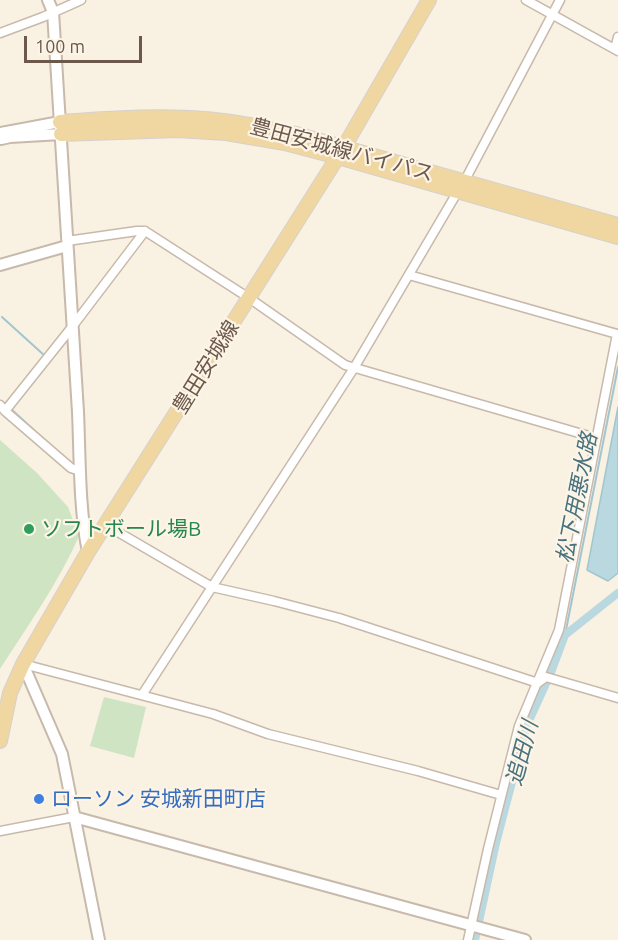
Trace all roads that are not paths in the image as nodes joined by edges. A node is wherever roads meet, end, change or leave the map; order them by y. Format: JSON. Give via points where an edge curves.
{"nodes":[{"id":1,"x":48,"y":0,"type":"edge"},
{"id":2,"x":81,"y":0,"type":"edge"},
{"id":3,"x":429,"y":0,"type":"edge"},
{"id":4,"x":526,"y":0,"type":"edge"},
{"id":5,"x":560,"y":0,"type":"edge"},
{"id":6,"x":53,"y":12,"type":"junction"},
{"id":7,"x":552,"y":14,"type":"junction"},
{"id":8,"x":0,"y":33,"type":"edge"},
{"id":9,"x":618,"y":38,"type":"edge"},
{"id":10,"x":617,"y":50,"type":"edge"},
{"id":11,"x":60,"y":128,"type":"junction"},
{"id":12,"x":0,"y":133,"type":"edge"},
{"id":13,"x":0,"y":139,"type":"edge"},
{"id":14,"x":341,"y":152,"type":"junction"},
{"id":15,"x":461,"y":187,"type":"junction"},
{"id":16,"x":618,"y":225,"type":"edge"},
{"id":17,"x":145,"y":231,"type":"junction"},
{"id":18,"x":618,"y":237,"type":"edge"},
{"id":19,"x":67,"y":244,"type":"junction"},
{"id":20,"x":0,"y":266,"type":"edge"},
{"id":21,"x":409,"y":275,"type":"junction"},
{"id":22,"x":249,"y":298,"type":"junction"},
{"id":23,"x":72,"y":327,"type":"junction"},
{"id":24,"x":617,"y":332,"type":"edge"},
{"id":25,"x":354,"y":368,"type":"junction"},
{"id":26,"x":2,"y":408,"type":"edge"},
{"id":27,"x":596,"y":438,"type":"junction"},
{"id":28,"x":80,"y":471,"type":"junction"},
{"id":29,"x":106,"y":525,"type":"junction"},
{"id":30,"x":88,"y":552,"type":"junction"},
{"id":31,"x":212,"y":587,"type":"junction"},
{"id":32,"x":23,"y":664,"type":"junction"},
{"id":33,"x":545,"y":680,"type":"junction"},
{"id":34,"x":142,"y":695,"type":"junction"},
{"id":35,"x":618,"y":698,"type":"edge"},
{"id":36,"x":0,"y":741,"type":"edge"},
{"id":37,"x":501,"y":795,"type":"junction"},
{"id":38,"x":74,"y":817,"type":"junction"},
{"id":39,"x":0,"y":831,"type":"edge"},
{"id":40,"x":475,"y":926,"type":"junction"},
{"id":41,"x":99,"y":940,"type":"edge"},
{"id":42,"x":468,"y":940,"type":"edge"},
{"id":43,"x":525,"y":940,"type":"edge"}],
"edges":[{"from":1,"to":6,"type":"street"},
{"from":2,"to":6,"type":"street"},
{"from":3,"to":14,"type":"main road","name":"豊田安城線"},
{"from":4,"to":7,"type":"street"},
{"from":5,"to":7,"type":"street"},
{"from":6,"to":8,"type":"street"},
{"from":6,"to":11,"type":"street"},
{"from":7,"to":10,"type":"street"},
{"from":7,"to":15,"type":"street"},
{"from":9,"to":10,"type":"street"},
{"from":11,"to":12,"type":"street","via":[[34,125]]},
{"from":11,"to":13,"type":"street"},
{"from":11,"to":14,"type":"main road","name":"豊田安城線バイパス","via":[[202,131]]},
{"from":11,"to":19,"type":"street"},
{"from":14,"to":15,"type":"main road","name":"豊田安城線バイパス"},
{"from":14,"to":22,"type":"main road","name":"豊田安城線"},
{"from":15,"to":16,"type":"main road","name":"豊田安城線バイパス"},
{"from":15,"to":18,"type":"main road","name":"豊田安城線バイパス"},
{"from":15,"to":21,"type":"street"},
{"from":17,"to":19,"type":"street"},
{"from":17,"to":22,"type":"street"},
{"from":17,"to":23,"type":"street"},
{"from":19,"to":20,"type":"street"},
{"from":19,"to":23,"type":"street"},
{"from":21,"to":24,"type":"street"},
{"from":21,"to":25,"type":"street"},
{"from":22,"to":25,"type":"street"},
{"from":22,"to":29,"type":"main road","name":"豊田安城線"},
{"from":23,"to":26,"type":"street"},
{"from":23,"to":28,"type":"street"},
{"from":24,"to":27,"type":"street"},
{"from":25,"to":27,"type":"street"},
{"from":25,"to":31,"type":"street"},
{"from":26,"to":28,"type":"street","via":[[71,468]]},
{"from":27,"to":33,"type":"street","via":[[568,609]]},
{"from":28,"to":30,"type":"street"},
{"from":29,"to":30,"type":"main road","name":"豊田安城線"},
{"from":29,"to":31,"type":"street"},
{"from":30,"to":32,"type":"main road","name":"豊田安城線"},
{"from":31,"to":33,"type":"street","via":[[339,618]]},
{"from":31,"to":34,"type":"street"},
{"from":32,"to":34,"type":"street"},
{"from":32,"to":36,"type":"main road","name":"豊田安城線","via":[[10,693]]},
{"from":32,"to":38,"type":"street","via":[[62,754]]},
{"from":33,"to":35,"type":"street"},
{"from":33,"to":37,"type":"street","via":[[519,726]]},
{"from":34,"to":37,"type":"street","via":[[268,734]]},
{"from":37,"to":40,"type":"street"},
{"from":38,"to":39,"type":"street"},
{"from":38,"to":40,"type":"street"},
{"from":38,"to":41,"type":"street"},
{"from":40,"to":42,"type":"street"},
{"from":40,"to":43,"type":"street"}]}
